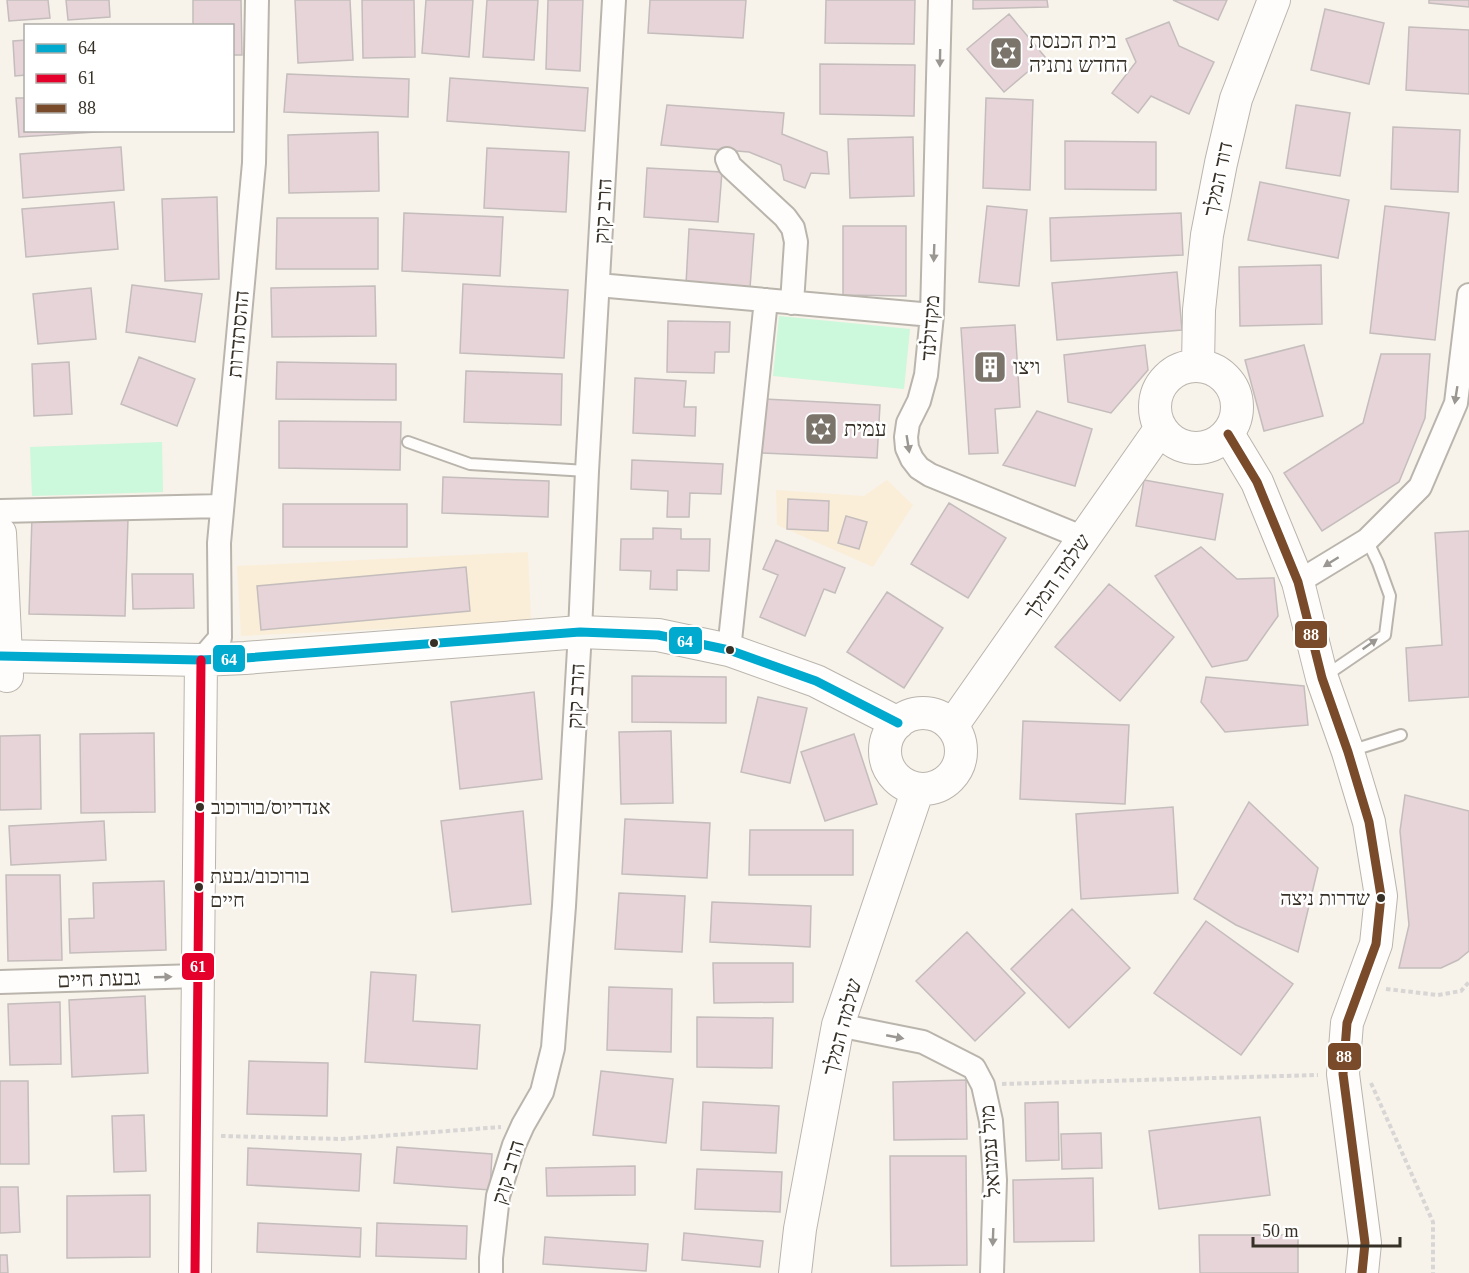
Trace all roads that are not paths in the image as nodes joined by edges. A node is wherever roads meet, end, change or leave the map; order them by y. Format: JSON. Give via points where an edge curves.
{"nodes":[{"id":1,"x":257,"y":0,"type":"edge"},
{"id":2,"x":614,"y":0,"type":"edge"},
{"id":3,"x":940,"y":0,"type":"edge"},
{"id":4,"x":1274,"y":0,"type":"edge"},
{"id":5,"x":727,"y":159,"type":"dead end"},
{"id":6,"x":598,"y":285,"type":"junction"},
{"id":7,"x":1469,"y":295,"type":"edge"},
{"id":8,"x":766,"y":300,"type":"junction"},
{"id":9,"x":792,"y":303,"type":"junction"},
{"id":10,"x":932,"y":315,"type":"junction"},
{"id":11,"x":1198,"y":365,"type":"junction"},
{"id":12,"x":1161,"y":428,"type":"junction"},
{"id":13,"x":1228,"y":434,"type":"junction"},
{"id":14,"x":408,"y":442,"type":"dead end"},
{"id":15,"x":587,"y":471,"type":"junction"},
{"id":16,"x":222,"y":506,"type":"junction"},
{"id":17,"x":0,"y":511,"type":"edge"},
{"id":18,"x":0,"y":533,"type":"edge"},
{"id":19,"x":1084,"y":538,"type":"junction"},
{"id":20,"x":1367,"y":540,"type":"junction"},
{"id":21,"x":1298,"y":582,"type":"junction"},
{"id":22,"x":580,"y":632,"type":"junction"},
{"id":23,"x":729,"y":650,"type":"junction"},
{"id":24,"x":245,"y":658,"type":"junction"},
{"id":25,"x":201,"y":660,"type":"junction"},
{"id":26,"x":3,"y":666,"type":"edge"},
{"id":27,"x":1322,"y":678,"type":"junction"},
{"id":28,"x":200,"y":712,"type":"junction"},
{"id":29,"x":898,"y":723,"type":"junction"},
{"id":30,"x":952,"y":726,"type":"junction"},
{"id":31,"x":1401,"y":735,"type":"dead end"},
{"id":32,"x":1348,"y":752,"type":"junction"},
{"id":33,"x":918,"y":789,"type":"junction"},
{"id":34,"x":197,"y":976,"type":"junction"},
{"id":35,"x":0,"y":982,"type":"edge"},
{"id":36,"x":838,"y":1025,"type":"junction"},
{"id":37,"x":195,"y":1273,"type":"edge"},
{"id":38,"x":491,"y":1273,"type":"edge"},
{"id":39,"x":795,"y":1273,"type":"edge"},
{"id":40,"x":992,"y":1273,"type":"edge"},
{"id":41,"x":1362,"y":1273,"type":"edge"}],
"edges":[{"from":1,"to":16,"type":"street","name":"ההסתדרות","via":[[254,163]]},
{"from":2,"to":6,"type":"street","name":"הרב קוק"},
{"from":3,"to":10,"type":"street","name":"מקדולנד","one_way":true},
{"from":4,"to":11,"type":"street","name":"דוד המלך","via":[[1236,99],[1221,164],[1207,235]]},
{"from":5,"to":9,"type":"street","via":[[793,228],[796,242]]},
{"from":6,"to":8,"type":"street"},
{"from":6,"to":15,"type":"street","name":"הרב קוק"},
{"from":7,"to":20,"type":"street","one_way":true,"via":[[1456,402],[1420,487]]},
{"from":8,"to":9,"type":"street"},
{"from":8,"to":23,"type":"street"},
{"from":9,"to":10,"type":"street"},
{"from":10,"to":19,"type":"street","name":"מקדולנד","one_way":true,"via":[[926,375],[906,437],[912,459],[930,476]]},
{"from":11,"to":12,"type":"street","via":[[1180,369],[1160,388],[1155,409]]},
{"from":11,"to":13,"type":"street","via":[[1220,372],[1236,395],[1237,415]]},
{"from":12,"to":13,"type":"street","via":[[1180,445],[1193,448],[1212,445]]},
{"from":12,"to":19,"type":"street","name":"שלמה המלך"},
{"from":13,"to":21,"type":"street","via":[[1257,482]]},
{"from":14,"to":15,"type":"lane","via":[[470,464]]},
{"from":15,"to":22,"type":"street","name":"הרב קוק"},
{"from":16,"to":17,"type":"street"},
{"from":16,"to":25,"type":"street","name":"ההסתדרות","via":[[220,638]]},
{"from":18,"to":26,"type":"street"},
{"from":19,"to":30,"type":"street","name":"שלמה המלך"},
{"from":20,"to":21,"type":"street","one_way":true},
{"from":27,"to":20,"type":"lane","one_way":true,"via":[[1384,635],[1390,596]]},
{"from":21,"to":27,"type":"street"},
{"from":22,"to":23,"type":"street","via":[[658,635]]},
{"from":22,"to":24,"type":"street"},
{"from":22,"to":38,"type":"street","name":"הרב קוק","via":[[553,1048],[542,1092],[514,1145],[498,1196]]},
{"from":23,"to":29,"type":"street","via":[[816,681]]},
{"from":24,"to":25,"type":"street"},
{"from":24,"to":28,"type":"street","via":[[212,688]]},
{"from":25,"to":26,"type":"street"},
{"from":25,"to":28,"type":"street"},
{"from":27,"to":32,"type":"street"},
{"from":28,"to":34,"type":"street"},
{"from":29,"to":30,"type":"street","via":[[920,713],[942,718]]},
{"from":29,"to":33,"type":"street","via":[[890,733],[885,754],[894,774]]},
{"from":30,"to":33,"type":"street","via":[[960,740],[958,767],[944,783]]},
{"from":31,"to":32,"type":"lane"},
{"from":32,"to":41,"type":"street","via":[[1369,822],[1381,896],[1376,944],[1347,1023],[1355,1074],[1365,1243]]},
{"from":33,"to":36,"type":"street","name":"שלמה המלך"},
{"from":35,"to":34,"type":"street","name":"גבעת חיים","one_way":true},
{"from":34,"to":37,"type":"street"},
{"from":36,"to":39,"type":"street","name":"שלמה המלך"},
{"from":36,"to":40,"type":"street","name":"מול עמנואל","one_way":true,"via":[[923,1042],[974,1068],[983,1085],[991,1121],[995,1180]]}]}
